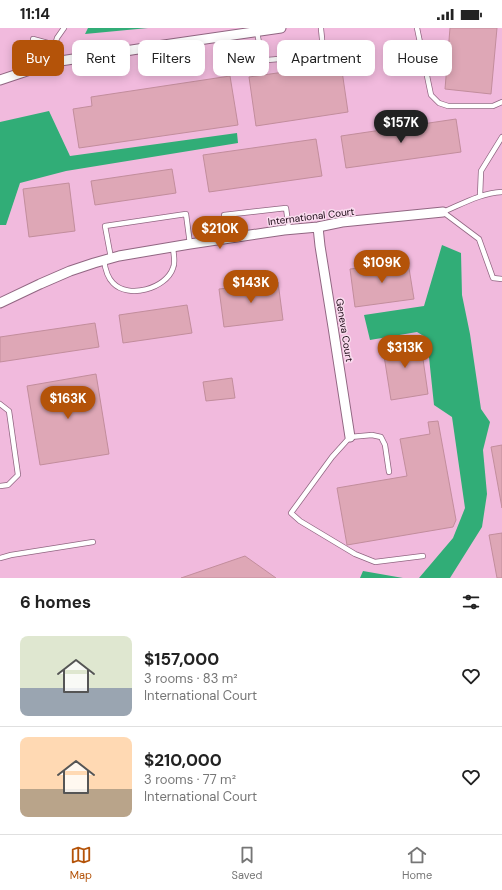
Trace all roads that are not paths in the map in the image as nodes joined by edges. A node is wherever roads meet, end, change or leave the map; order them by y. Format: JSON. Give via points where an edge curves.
{"nodes":[{"id":1,"x":64,"y":28,"type":"edge"},
{"id":2,"x":282,"y":28,"type":"edge"},
{"id":3,"x":321,"y":28,"type":"edge"},
{"id":4,"x":416,"y":28,"type":"edge"},
{"id":5,"x":256,"y":32,"type":"junction"},
{"id":6,"x":33,"y":39,"type":"dead end"},
{"id":7,"x":37,"y":40,"type":"edge"},
{"id":8,"x":56,"y":40,"type":"edge"},
{"id":9,"x":64,"y":61,"type":"edge"},
{"id":10,"x":12,"y":76,"type":"edge"},
{"id":11,"x":0,"y":80,"type":"edge"},
{"id":12,"x":502,"y":102,"type":"edge"},
{"id":13,"x":502,"y":137,"type":"edge"},
{"id":14,"x":502,"y":192,"type":"edge"},
{"id":15,"x":480,"y":196,"type":"junction"},
{"id":16,"x":443,"y":212,"type":"junction"},
{"id":17,"x":318,"y":227,"type":"junction"},
{"id":18,"x":288,"y":230,"type":"junction"},
{"id":19,"x":227,"y":238,"type":"junction"},
{"id":20,"x":190,"y":244,"type":"junction"},
{"id":21,"x":173,"y":246,"type":"junction"},
{"id":22,"x":107,"y":259,"type":"junction"},
{"id":23,"x":502,"y":279,"type":"edge"},
{"id":24,"x":0,"y":303,"type":"edge"},
{"id":25,"x":0,"y":404,"type":"edge"},
{"id":26,"x":350,"y":437,"type":"junction"},
{"id":27,"x":389,"y":472,"type":"dead end"},
{"id":28,"x":0,"y":486,"type":"edge"},
{"id":29,"x":92,"y":542,"type":"dead end"},
{"id":30,"x":423,"y":556,"type":"dead end"},
{"id":31,"x":0,"y":558,"type":"edge"}],
"edges":[{"from":1,"to":8,"type":"lane"},
{"from":2,"to":5,"type":"street"},
{"from":3,"to":5,"type":"lane","via":[[320,52],[268,60],[264,58]]},
{"from":4,"to":12,"type":"lane","via":[[431,95],[439,104],[493,106]]},
{"from":5,"to":9,"type":"street"},
{"from":6,"to":7,"type":"lane"},
{"from":10,"to":11,"type":"street"},
{"from":13,"to":15,"type":"lane","via":[[481,171]]},
{"from":14,"to":15,"type":"lane"},
{"from":15,"to":16,"type":"lane"},
{"from":16,"to":17,"type":"street","name":"International Court","via":[[342,222]]},
{"from":16,"to":23,"type":"lane","via":[[479,239],[493,278]]},
{"from":17,"to":18,"type":"street","name":"International Court"},
{"from":17,"to":26,"type":"street","name":"Geneva Court"},
{"from":18,"to":19,"type":"street","name":"International Court"},
{"from":18,"to":19,"type":"lane","via":[[286,208],[224,216]]},
{"from":19,"to":20,"type":"street","name":"International Court"},
{"from":20,"to":21,"type":"street","name":"International Court"},
{"from":20,"to":22,"type":"lane","via":[[186,214],[105,226]]},
{"from":21,"to":22,"type":"street","name":"International Court"},
{"from":21,"to":22,"type":"lane","via":[[172,272],[165,281],[138,291],[122,290],[114,284],[106,272]]},
{"from":22,"to":24,"type":"street","name":"International Court","via":[[70,271]]},
{"from":25,"to":28,"type":"lane","via":[[9,411],[18,475],[8,485]]},
{"from":26,"to":27,"type":"lane","via":[[381,436]]},
{"from":26,"to":30,"type":"lane","via":[[291,513],[355,554],[375,562]]},
{"from":29,"to":31,"type":"lane"}]}
